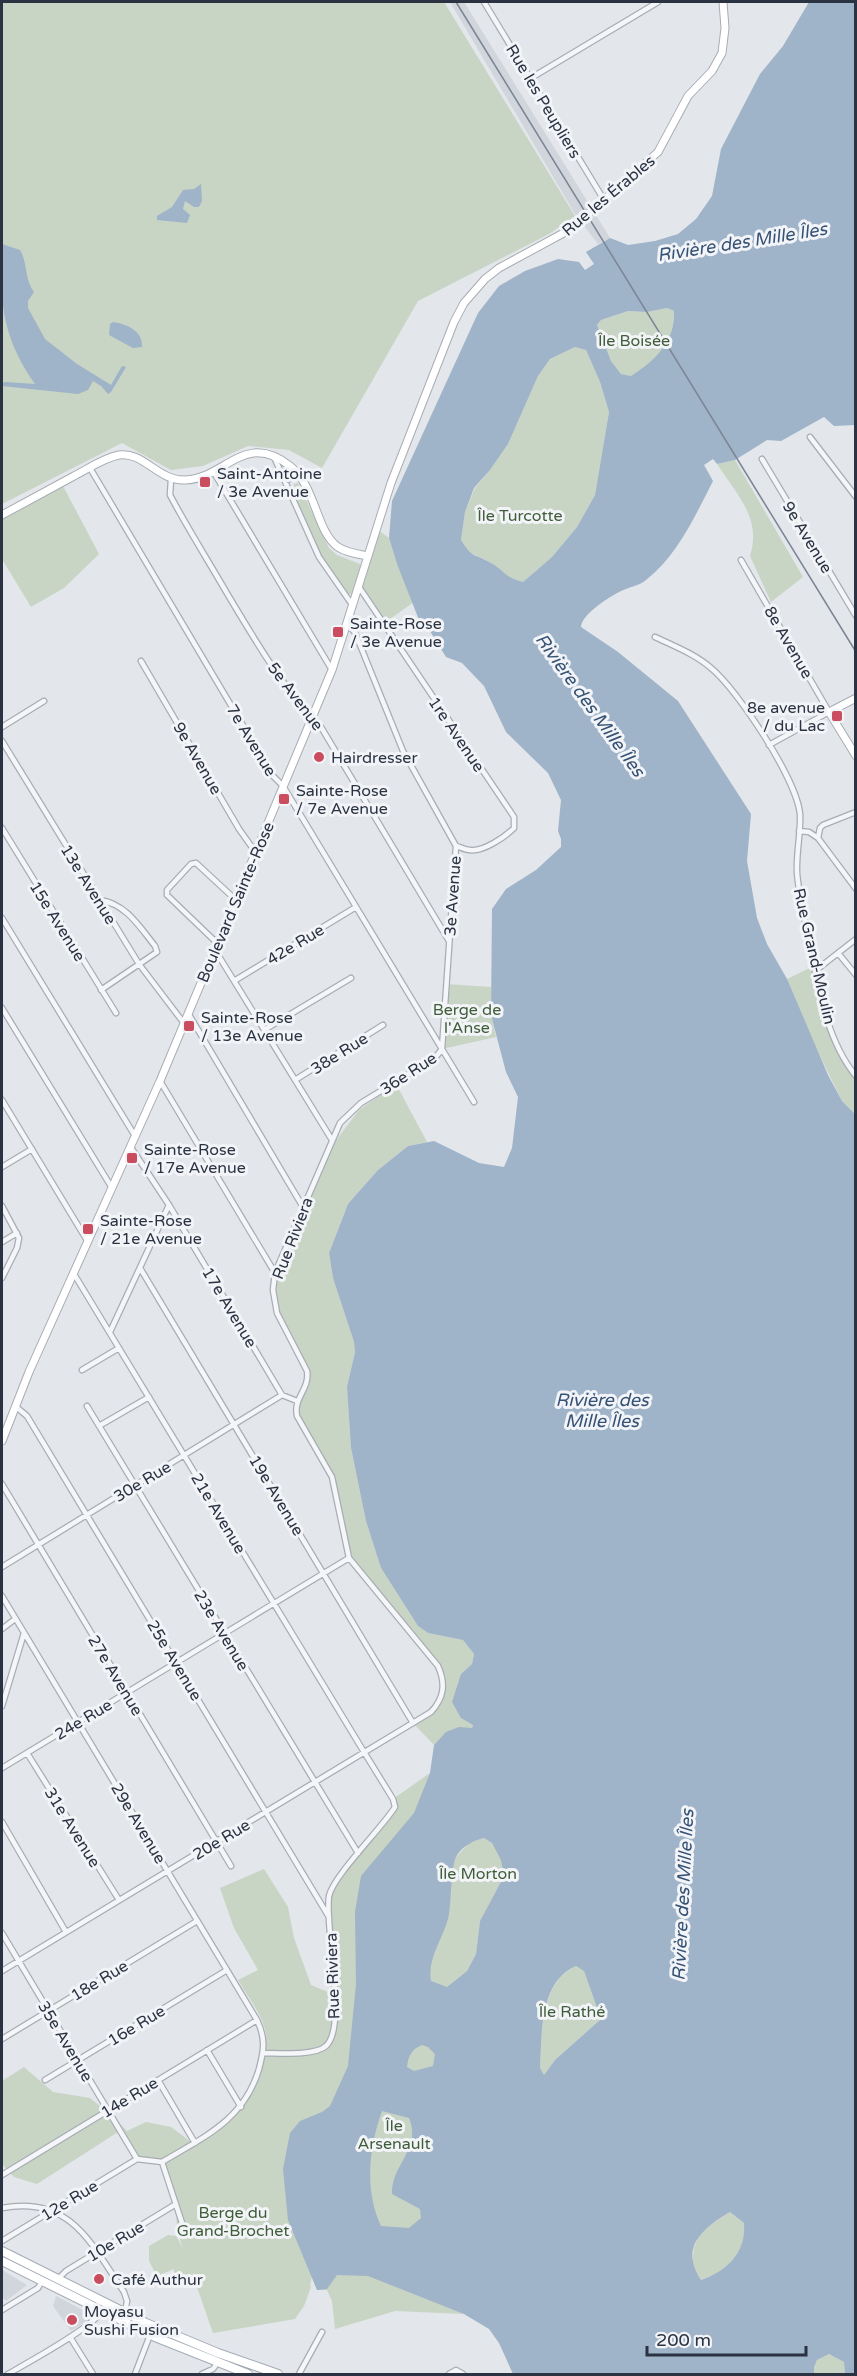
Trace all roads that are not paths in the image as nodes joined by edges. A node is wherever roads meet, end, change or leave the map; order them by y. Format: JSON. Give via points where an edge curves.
{"nodes":[{"id":1,"x":484,"y":2,"type":"edge"},
{"id":2,"x":658,"y":2,"type":"edge"},
{"id":3,"x":723,"y":2,"type":"edge"},
{"id":4,"x":531,"y":78,"type":"junction"},
{"id":5,"x":604,"y":200,"type":"junction"},
{"id":6,"x":810,"y":437,"type":"dead end"},
{"id":7,"x":274,"y":457,"type":"junction"},
{"id":8,"x":762,"y":459,"type":"dead end"},
{"id":9,"x":90,"y":468,"type":"junction"},
{"id":10,"x":213,"y":471,"type":"junction"},
{"id":11,"x":299,"y":474,"type":"junction"},
{"id":12,"x":171,"y":479,"type":"junction"},
{"id":13,"x":285,"y":482,"type":"junction"},
{"id":14,"x":855,"y":497,"type":"edge"},
{"id":15,"x":2,"y":515,"type":"edge"},
{"id":16,"x":368,"y":556,"type":"junction"},
{"id":17,"x":741,"y":560,"type":"dead end"},
{"id":18,"x":359,"y":587,"type":"junction"},
{"id":19,"x":353,"y":606,"type":"junction"},
{"id":20,"x":855,"y":616,"type":"edge"},
{"id":21,"x":347,"y":625,"type":"junction"},
{"id":22,"x":656,"y":637,"type":"dead end"},
{"id":23,"x":141,"y":661,"type":"dead end"},
{"id":24,"x":332,"y":670,"type":"junction"},
{"id":25,"x":855,"y":698,"type":"edge"},
{"id":26,"x":44,"y":701,"type":"dead end"},
{"id":27,"x":829,"y":712,"type":"junction"},
{"id":28,"x":311,"y":717,"type":"junction"},
{"id":29,"x":2,"y":727,"type":"edge"},
{"id":30,"x":2,"y":741,"type":"edge"},
{"id":31,"x":769,"y":745,"type":"junction"},
{"id":32,"x":855,"y":756,"type":"edge"},
{"id":33,"x":283,"y":786,"type":"junction"},
{"id":34,"x":855,"y":812,"type":"edge"},
{"id":35,"x":2,"y":828,"type":"edge"},
{"id":36,"x":800,"y":831,"type":"junction"},
{"id":37,"x":818,"y":838,"type":"junction"},
{"id":38,"x":456,"y":846,"type":"junction"},
{"id":39,"x":256,"y":853,"type":"junction"},
{"id":40,"x":855,"y":889,"type":"edge"},
{"id":41,"x":100,"y":900,"type":"junction"},
{"id":42,"x":236,"y":900,"type":"junction"},
{"id":43,"x":356,"y":907,"type":"junction"},
{"id":44,"x":2,"y":918,"type":"edge"},
{"id":45,"x":855,"y":939,"type":"edge"},
{"id":46,"x":449,"y":942,"type":"junction"},
{"id":47,"x":216,"y":947,"type":"junction"},
{"id":48,"x":838,"y":953,"type":"junction"},
{"id":49,"x":139,"y":964,"type":"junction"},
{"id":50,"x":815,"y":971,"type":"junction"},
{"id":51,"x":855,"y":975,"type":"edge"},
{"id":52,"x":351,"y":978,"type":"dead end"},
{"id":53,"x":234,"y":981,"type":"junction"},
{"id":54,"x":101,"y":990,"type":"junction"},
{"id":55,"x":2,"y":1008,"type":"edge"},
{"id":56,"x":116,"y":1013,"type":"dead end"},
{"id":57,"x":188,"y":1013,"type":"junction"},
{"id":58,"x":183,"y":1022,"type":"junction"},
{"id":59,"x":383,"y":1025,"type":"dead end"},
{"id":60,"x":264,"y":1030,"type":"junction"},
{"id":61,"x":442,"y":1049,"type":"junction"},
{"id":62,"x":855,"y":1076,"type":"edge"},
{"id":63,"x":295,"y":1080,"type":"junction"},
{"id":64,"x":160,"y":1081,"type":"junction"},
{"id":65,"x":373,"y":1096,"type":"joint"},
{"id":66,"x":2,"y":1100,"type":"edge"},
{"id":67,"x":474,"y":1102,"type":"dead end"},
{"id":68,"x":135,"y":1136,"type":"junction"},
{"id":69,"x":332,"y":1140,"type":"junction"},
{"id":70,"x":130,"y":1146,"type":"junction"},
{"id":71,"x":32,"y":1149,"type":"junction"},
{"id":72,"x":2,"y":1167,"type":"edge"},
{"id":73,"x":112,"y":1188,"type":"junction"},
{"id":74,"x":169,"y":1205,"type":"junction"},
{"id":75,"x":2,"y":1206,"type":"edge"},
{"id":76,"x":303,"y":1208,"type":"junction"},
{"id":77,"x":17,"y":1233,"type":"junction"},
{"id":78,"x":2,"y":1242,"type":"edge"},
{"id":79,"x":88,"y":1242,"type":"junction"},
{"id":80,"x":2,"y":1265,"type":"edge"},
{"id":81,"x":140,"y":1268,"type":"junction"},
{"id":82,"x":6,"y":1270,"type":"junction"},
{"id":83,"x":275,"y":1273,"type":"junction"},
{"id":84,"x":74,"y":1274,"type":"junction"},
{"id":85,"x":2,"y":1278,"type":"edge"},
{"id":86,"x":110,"y":1332,"type":"junction"},
{"id":87,"x":119,"y":1348,"type":"junction"},
{"id":88,"x":82,"y":1370,"type":"dead end"},
{"id":89,"x":282,"y":1395,"type":"junction"},
{"id":90,"x":149,"y":1397,"type":"junction"},
{"id":91,"x":297,"y":1401,"type":"junction"},
{"id":92,"x":15,"y":1406,"type":"junction"},
{"id":93,"x":87,"y":1406,"type":"dead end"},
{"id":94,"x":234,"y":1425,"type":"junction"},
{"id":95,"x":99,"y":1426,"type":"junction"},
{"id":96,"x":2,"y":1441,"type":"edge"},
{"id":97,"x":184,"y":1455,"type":"junction"},
{"id":98,"x":2,"y":1484,"type":"edge"},
{"id":99,"x":135,"y":1486,"type":"junction"},
{"id":100,"x":86,"y":1515,"type":"junction"},
{"id":101,"x":38,"y":1545,"type":"junction"},
{"id":102,"x":349,"y":1558,"type":"junction"},
{"id":103,"x":2,"y":1567,"type":"edge"},
{"id":104,"x":324,"y":1574,"type":"junction"},
{"id":105,"x":2,"y":1596,"type":"edge"},
{"id":106,"x":274,"y":1603,"type":"junction"},
{"id":107,"x":15,"y":1619,"type":"junction"},
{"id":108,"x":2,"y":1629,"type":"edge"},
{"id":109,"x":24,"y":1633,"type":"junction"},
{"id":110,"x":225,"y":1633,"type":"junction"},
{"id":111,"x":176,"y":1663,"type":"junction"},
{"id":112,"x":127,"y":1693,"type":"junction"},
{"id":113,"x":2,"y":1706,"type":"edge"},
{"id":114,"x":78,"y":1722,"type":"junction"},
{"id":115,"x":414,"y":1723,"type":"junction"},
{"id":116,"x":364,"y":1752,"type":"junction"},
{"id":117,"x":27,"y":1753,"type":"junction"},
{"id":118,"x":2,"y":1768,"type":"edge"},
{"id":119,"x":315,"y":1782,"type":"junction"},
{"id":120,"x":266,"y":1811,"type":"junction"},
{"id":121,"x":2,"y":1822,"type":"edge"},
{"id":122,"x":215,"y":1842,"type":"junction"},
{"id":123,"x":358,"y":1853,"type":"junction"},
{"id":124,"x":231,"y":1866,"type":"dead end"},
{"id":125,"x":167,"y":1871,"type":"junction"},
{"id":126,"x":119,"y":1900,"type":"junction"},
{"id":127,"x":330,"y":1918,"type":"junction"},
{"id":128,"x":197,"y":1921,"type":"junction"},
{"id":129,"x":66,"y":1932,"type":"junction"},
{"id":130,"x":2,"y":1933,"type":"edge"},
{"id":131,"x":18,"y":1961,"type":"junction"},
{"id":132,"x":2,"y":1971,"type":"edge"},
{"id":133,"x":227,"y":1971,"type":"junction"},
{"id":134,"x":48,"y":2011,"type":"junction"},
{"id":135,"x":257,"y":2020,"type":"junction"},
{"id":136,"x":2,"y":2039,"type":"edge"},
{"id":137,"x":207,"y":2050,"type":"junction"},
{"id":138,"x":263,"y":2053,"type":"junction"},
{"id":139,"x":78,"y":2061,"type":"junction"},
{"id":140,"x":45,"y":2080,"type":"dead end"},
{"id":141,"x":158,"y":2080,"type":"junction"},
{"id":142,"x":241,"y":2107,"type":"junction"},
{"id":143,"x":108,"y":2110,"type":"junction"},
{"id":144,"x":195,"y":2142,"type":"junction"},
{"id":145,"x":137,"y":2159,"type":"junction"},
{"id":146,"x":162,"y":2162,"type":"junction"},
{"id":147,"x":2,"y":2175,"type":"edge"},
{"id":148,"x":176,"y":2204,"type":"junction"},
{"id":149,"x":2,"y":2208,"type":"edge"},
{"id":150,"x":53,"y":2210,"type":"junction"},
{"id":151,"x":184,"y":2229,"type":"dead end"},
{"id":152,"x":2,"y":2241,"type":"edge"},
{"id":153,"x":2,"y":2251,"type":"edge"},
{"id":154,"x":96,"y":2253,"type":"junction"},
{"id":155,"x":2,"y":2261,"type":"edge"},
{"id":156,"x":57,"y":2280,"type":"junction"},
{"id":157,"x":42,"y":2281,"type":"junction"},
{"id":158,"x":2,"y":2310,"type":"edge"},
{"id":159,"x":102,"y":2311,"type":"junction"},
{"id":160,"x":124,"y":2318,"type":"junction"},
{"id":161,"x":152,"y":2330,"type":"junction"},
{"id":162,"x":322,"y":2332,"type":"dead end"},
{"id":163,"x":70,"y":2337,"type":"junction"},
{"id":164,"x":222,"y":2355,"type":"junction"},
{"id":165,"x":217,"y":2363,"type":"junction"},
{"id":166,"x":20,"y":2367,"type":"junction"},
{"id":167,"x":8,"y":2374,"type":"edge"},
{"id":168,"x":24,"y":2374,"type":"edge"},
{"id":169,"x":93,"y":2374,"type":"edge"},
{"id":170,"x":135,"y":2374,"type":"edge"},
{"id":171,"x":202,"y":2374,"type":"edge"},
{"id":172,"x":248,"y":2374,"type":"edge"},
{"id":173,"x":278,"y":2374,"type":"edge"},
{"id":174,"x":299,"y":2374,"type":"edge"},
{"id":175,"x":449,"y":2374,"type":"edge"},
{"id":176,"x":463,"y":2374,"type":"edge"}],
"edges":[{"from":1,"to":4,"type":"street","name":"Rue les Peupliers"},
{"from":2,"to":4,"type":"street"},
{"from":3,"to":5,"type":"street","name":"Rue les Érables","via":[[725,40],[718,63],[688,96],[658,152]]},
{"from":4,"to":5,"type":"street","name":"Rue les Peupliers"},
{"from":5,"to":16,"type":"street","name":"Rue les Érables","via":[[566,233],[499,268],[464,303],[392,483]]},
{"from":6,"to":14,"type":"street"},
{"from":7,"to":10,"type":"street","via":[[247,454]]},
{"from":7,"to":11,"type":"street"},
{"from":7,"to":13,"type":"street"},
{"from":8,"to":20,"type":"street","name":"9e Avenue"},
{"from":9,"to":12,"type":"street","via":[[130,455]]},
{"from":9,"to":15,"type":"street"},
{"from":9,"to":33,"type":"street","name":"7e Avenue","via":[[273,776]]},
{"from":10,"to":12,"type":"street","via":[[195,479]]},
{"from":10,"to":24,"type":"street"},
{"from":11,"to":13,"type":"street"},
{"from":11,"to":16,"type":"street","via":[[333,543],[348,552]]},
{"from":12,"to":28,"type":"street","name":"5e Avenue","via":[[170,495],[178,511],[256,642]]},
{"from":13,"to":19,"type":"street","via":[[319,557]]},
{"from":16,"to":18,"type":"street","name":"Boulevard Sainte-Rose"},
{"from":17,"to":27,"type":"street","name":"8e Avenue"},
{"from":18,"to":19,"type":"street","name":"Boulevard Sainte-Rose"},
{"from":18,"to":38,"type":"street","name":"1re Avenue","via":[[514,817],[510,832],[478,850]]},
{"from":19,"to":21,"type":"street","name":"Boulevard Sainte-Rose"},
{"from":21,"to":24,"type":"street","name":"Boulevard Sainte-Rose"},
{"from":21,"to":38,"type":"street","name":"3e Avenue","via":[[358,639],[403,751]]},
{"from":22,"to":31,"type":"street","name":"Rue Grand-Moulin","via":[[712,669],[746,709]]},
{"from":23,"to":39,"type":"street","name":"9e Avenue"},
{"from":24,"to":28,"type":"street","name":"Boulevard Sainte-Rose"},
{"from":25,"to":27,"type":"street"},
{"from":26,"to":29,"type":"street"},
{"from":27,"to":31,"type":"street"},
{"from":27,"to":32,"type":"street","name":"8e Avenue"},
{"from":28,"to":33,"type":"street","name":"Boulevard Sainte-Rose"},
{"from":28,"to":46,"type":"street","name":"5e Avenue","via":[[321,727]]},
{"from":30,"to":41,"type":"street","name":"13e Avenue"},
{"from":31,"to":36,"type":"street","name":"Rue Grand-Moulin","via":[[795,794]]},
{"from":33,"to":39,"type":"street","name":"Boulevard Sainte-Rose"},
{"from":33,"to":43,"type":"street","name":"7e Avenue"},
{"from":34,"to":37,"type":"street","via":[[824,825]]},
{"from":35,"to":54,"type":"street","name":"15e Avenue"},
{"from":36,"to":37,"type":"street"},
{"from":36,"to":50,"type":"street","name":"Rue Grand-Moulin","via":[[799,886]]},
{"from":37,"to":40,"type":"street"},
{"from":38,"to":46,"type":"street","name":"3e Avenue"},
{"from":39,"to":42,"type":"street","name":"Boulevard Sainte-Rose"},
{"from":41,"to":49,"type":"street","name":"13e Avenue"},
{"from":41,"to":49,"type":"street","via":[[127,912],[154,946],[157,952]]},
{"from":42,"to":47,"type":"street","name":"Boulevard Sainte-Rose"},
{"from":42,"to":47,"type":"street","via":[[196,863],[167,890],[167,895]]},
{"from":43,"to":53,"type":"street","name":"42e Rue"},
{"from":43,"to":61,"type":"street","name":"7e Avenue"},
{"from":44,"to":68,"type":"street"},
{"from":45,"to":48,"type":"street"},
{"from":46,"to":61,"type":"street","name":"3e Avenue"},
{"from":47,"to":53,"type":"street"},
{"from":47,"to":57,"type":"street","name":"Boulevard Sainte-Rose"},
{"from":48,"to":50,"type":"street"},
{"from":48,"to":51,"type":"street"},
{"from":49,"to":54,"type":"street"},
{"from":49,"to":58,"type":"street","name":"13e Avenue"},
{"from":50,"to":62,"type":"street","name":"Rue Grand-Moulin","via":[[838,1048]]},
{"from":52,"to":60,"type":"street"},
{"from":53,"to":60,"type":"street"},
{"from":54,"to":56,"type":"street","name":"15e Avenue"},
{"from":55,"to":73,"type":"street"},
{"from":57,"to":58,"type":"street","name":"Boulevard Sainte-Rose"},
{"from":57,"to":76,"type":"street"},
{"from":58,"to":64,"type":"street","name":"Boulevard Sainte-Rose"},
{"from":59,"to":63,"type":"street","name":"38e Rue"},
{"from":60,"to":63,"type":"street"},
{"from":61,"to":65,"type":"street","name":"36e Rue","via":[[435,1058]]},
{"from":61,"to":67,"type":"street","name":"7e Avenue"},
{"from":63,"to":69,"type":"street"},
{"from":64,"to":68,"type":"street","name":"Boulevard Sainte-Rose"},
{"from":64,"to":83,"type":"street"},
{"from":65,"to":69,"type":"street","name":"Rue Riviera","via":[[350,1111]]},
{"from":66,"to":71,"type":"street"},
{"from":68,"to":70,"type":"street","name":"Boulevard Sainte-Rose"},
{"from":69,"to":76,"type":"street","name":"Rue Riviera"},
{"from":70,"to":73,"type":"street","name":"Boulevard Sainte-Rose"},
{"from":70,"to":74,"type":"street","name":"17e Avenue"},
{"from":71,"to":72,"type":"street"},
{"from":71,"to":79,"type":"street"},
{"from":73,"to":79,"type":"street","name":"Boulevard Sainte-Rose"},
{"from":74,"to":81,"type":"street"},
{"from":74,"to":89,"type":"street","name":"17e Avenue"},
{"from":75,"to":77,"type":"street"},
{"from":76,"to":83,"type":"street","name":"Rue Riviera"},
{"from":77,"to":78,"type":"street"},
{"from":77,"to":82,"type":"street","via":[[19,1242]]},
{"from":79,"to":84,"type":"street","name":"Boulevard Sainte-Rose"},
{"from":80,"to":82,"type":"street"},
{"from":81,"to":86,"type":"street"},
{"from":81,"to":94,"type":"street","name":"19e Avenue"},
{"from":82,"to":85,"type":"street"},
{"from":83,"to":91,"type":"street","name":"Rue Riviera","via":[[277,1313],[307,1371],[306,1389]]},
{"from":84,"to":86,"type":"street","name":"21e Avenue"},
{"from":84,"to":92,"type":"street","name":"Boulevard Sainte-Rose"},
{"from":86,"to":87,"type":"street","name":"21e Avenue"},
{"from":87,"to":88,"type":"street"},
{"from":87,"to":90,"type":"street","name":"21e Avenue"},
{"from":89,"to":91,"type":"street"},
{"from":89,"to":94,"type":"street","name":"30e Rue"},
{"from":90,"to":95,"type":"street"},
{"from":90,"to":97,"type":"street","name":"21e Avenue"},
{"from":91,"to":102,"type":"street","via":[[297,1416],[332,1477]]},
{"from":92,"to":96,"type":"street","name":"Boulevard Sainte-Rose"},
{"from":92,"to":100,"type":"street","name":"25e Avenue","via":[[27,1416]]},
{"from":93,"to":95,"type":"street","name":"23e Avenue"},
{"from":94,"to":97,"type":"street","name":"30e Rue"},
{"from":94,"to":104,"type":"street","name":"19e Avenue"},
{"from":95,"to":99,"type":"street","name":"23e Avenue"},
{"from":97,"to":99,"type":"street","name":"30e Rue"},
{"from":97,"to":106,"type":"street","name":"21e Avenue"},
{"from":98,"to":101,"type":"street","name":"27e Avenue"},
{"from":99,"to":100,"type":"street","name":"30e Rue"},
{"from":99,"to":110,"type":"street","name":"23e Avenue"},
{"from":100,"to":101,"type":"street","name":"30e Rue"},
{"from":100,"to":111,"type":"street","name":"25e Avenue"},
{"from":101,"to":103,"type":"street","name":"30e Rue"},
{"from":101,"to":112,"type":"street","name":"27e Avenue"},
{"from":102,"to":104,"type":"street","name":"24e Rue"},
{"from":102,"to":115,"type":"street","name":"20e Rue","via":[[438,1666],[444,1684],[438,1704]]},
{"from":104,"to":106,"type":"street","name":"24e Rue"},
{"from":104,"to":115,"type":"street","name":"19e Avenue"},
{"from":105,"to":107,"type":"street","name":"29e Avenue"},
{"from":106,"to":110,"type":"street","name":"24e Rue"},
{"from":106,"to":116,"type":"street","name":"21e Avenue"},
{"from":107,"to":108,"type":"street"},
{"from":107,"to":109,"type":"street","name":"29e Avenue"},
{"from":109,"to":113,"type":"street"},
{"from":109,"to":114,"type":"street","name":"29e Avenue"},
{"from":110,"to":111,"type":"street","name":"24e Rue"},
{"from":110,"to":119,"type":"street","name":"23e Avenue"},
{"from":111,"to":112,"type":"street","name":"24e Rue"},
{"from":111,"to":120,"type":"street","name":"25e Avenue"},
{"from":112,"to":114,"type":"street","name":"24e Rue"},
{"from":112,"to":122,"type":"street","name":"27e Avenue"},
{"from":114,"to":117,"type":"street","name":"24e Rue"},
{"from":114,"to":125,"type":"street","name":"29e Avenue"},
{"from":115,"to":116,"type":"street","name":"20e Rue"},
{"from":116,"to":119,"type":"street","name":"20e Rue"},
{"from":116,"to":123,"type":"street","name":"Rue Riviera","via":[[395,1807]]},
{"from":117,"to":118,"type":"street","name":"24e Rue"},
{"from":117,"to":126,"type":"street","name":"31e Avenue"},
{"from":119,"to":120,"type":"street","name":"20e Rue"},
{"from":119,"to":123,"type":"street","name":"23e Avenue"},
{"from":120,"to":122,"type":"street","name":"20e Rue"},
{"from":120,"to":127,"type":"street","name":"25e Avenue"},
{"from":121,"to":129,"type":"street"},
{"from":122,"to":124,"type":"street","name":"27e Avenue"},
{"from":122,"to":125,"type":"street","name":"20e Rue"},
{"from":123,"to":127,"type":"street","name":"Rue Riviera","via":[[329,1894]]},
{"from":125,"to":126,"type":"street","name":"20e Rue"},
{"from":125,"to":128,"type":"street","name":"29e Avenue"},
{"from":126,"to":129,"type":"street","name":"20e Rue"},
{"from":127,"to":138,"type":"street","name":"Rue Riviera","via":[[335,1995],[333,2034],[327,2046],[316,2051]]},
{"from":128,"to":133,"type":"street","name":"29e Avenue"},
{"from":128,"to":134,"type":"street","name":"18e Rue"},
{"from":129,"to":131,"type":"street","name":"20e Rue"},
{"from":130,"to":131,"type":"street","name":"35e Avenue"},
{"from":131,"to":132,"type":"street","name":"20e Rue"},
{"from":131,"to":134,"type":"street","name":"35e Avenue"},
{"from":133,"to":135,"type":"street","name":"29e Avenue"},
{"from":133,"to":139,"type":"street","name":"16e Rue"},
{"from":134,"to":136,"type":"street","name":"18e Rue"},
{"from":134,"to":139,"type":"street","name":"35e Avenue"},
{"from":135,"to":137,"type":"street","name":"14e Rue"},
{"from":135,"to":138,"type":"street","name":"29e Avenue","via":[[263,2034]]},
{"from":137,"to":141,"type":"street","name":"14e Rue"},
{"from":137,"to":142,"type":"street"},
{"from":138,"to":142,"type":"street","via":[[253,2088]]},
{"from":139,"to":140,"type":"street","name":"16e Rue"},
{"from":139,"to":143,"type":"street","name":"35e Avenue"},
{"from":141,"to":143,"type":"street","name":"14e Rue"},
{"from":141,"to":144,"type":"street"},
{"from":142,"to":144,"type":"street"},
{"from":143,"to":145,"type":"street","name":"35e Avenue"},
{"from":143,"to":147,"type":"street","name":"14e Rue"},
{"from":144,"to":146,"type":"street"},
{"from":145,"to":146,"type":"street"},
{"from":145,"to":150,"type":"street","name":"12e Rue"},
{"from":146,"to":148,"type":"street"},
{"from":148,"to":151,"type":"street"},
{"from":148,"to":154,"type":"street","name":"10e Rue"},
{"from":149,"to":150,"type":"street"},
{"from":150,"to":152,"type":"street","name":"12e Rue"},
{"from":150,"to":154,"type":"street","via":[[72,2222]]},
{"from":153,"to":156,"type":"main road"},
{"from":154,"to":156,"type":"street","name":"10e Rue"},
{"from":154,"to":160,"type":"street","via":[[127,2297]]},
{"from":155,"to":157,"type":"main road"},
{"from":156,"to":160,"type":"main road"},
{"from":157,"to":158,"type":"street","via":[[38,2288]]},
{"from":157,"to":159,"type":"main road"},
{"from":159,"to":160,"type":"main road"},
{"from":159,"to":163,"type":"street"},
{"from":160,"to":161,"type":"main road"},
{"from":161,"to":164,"type":"main road"},
{"from":161,"to":165,"type":"main road"},
{"from":161,"to":170,"type":"street"},
{"from":162,"to":174,"type":"street"},
{"from":163,"to":166,"type":"street"},
{"from":163,"to":169,"type":"street"},
{"from":164,"to":165,"type":"street"},
{"from":164,"to":173,"type":"main road"},
{"from":165,"to":171,"type":"street"},
{"from":165,"to":172,"type":"main road"},
{"from":166,"to":167,"type":"street"},
{"from":166,"to":168,"type":"street"},
{"from":175,"to":176,"type":"street","via":[[456,2370]]}]}
